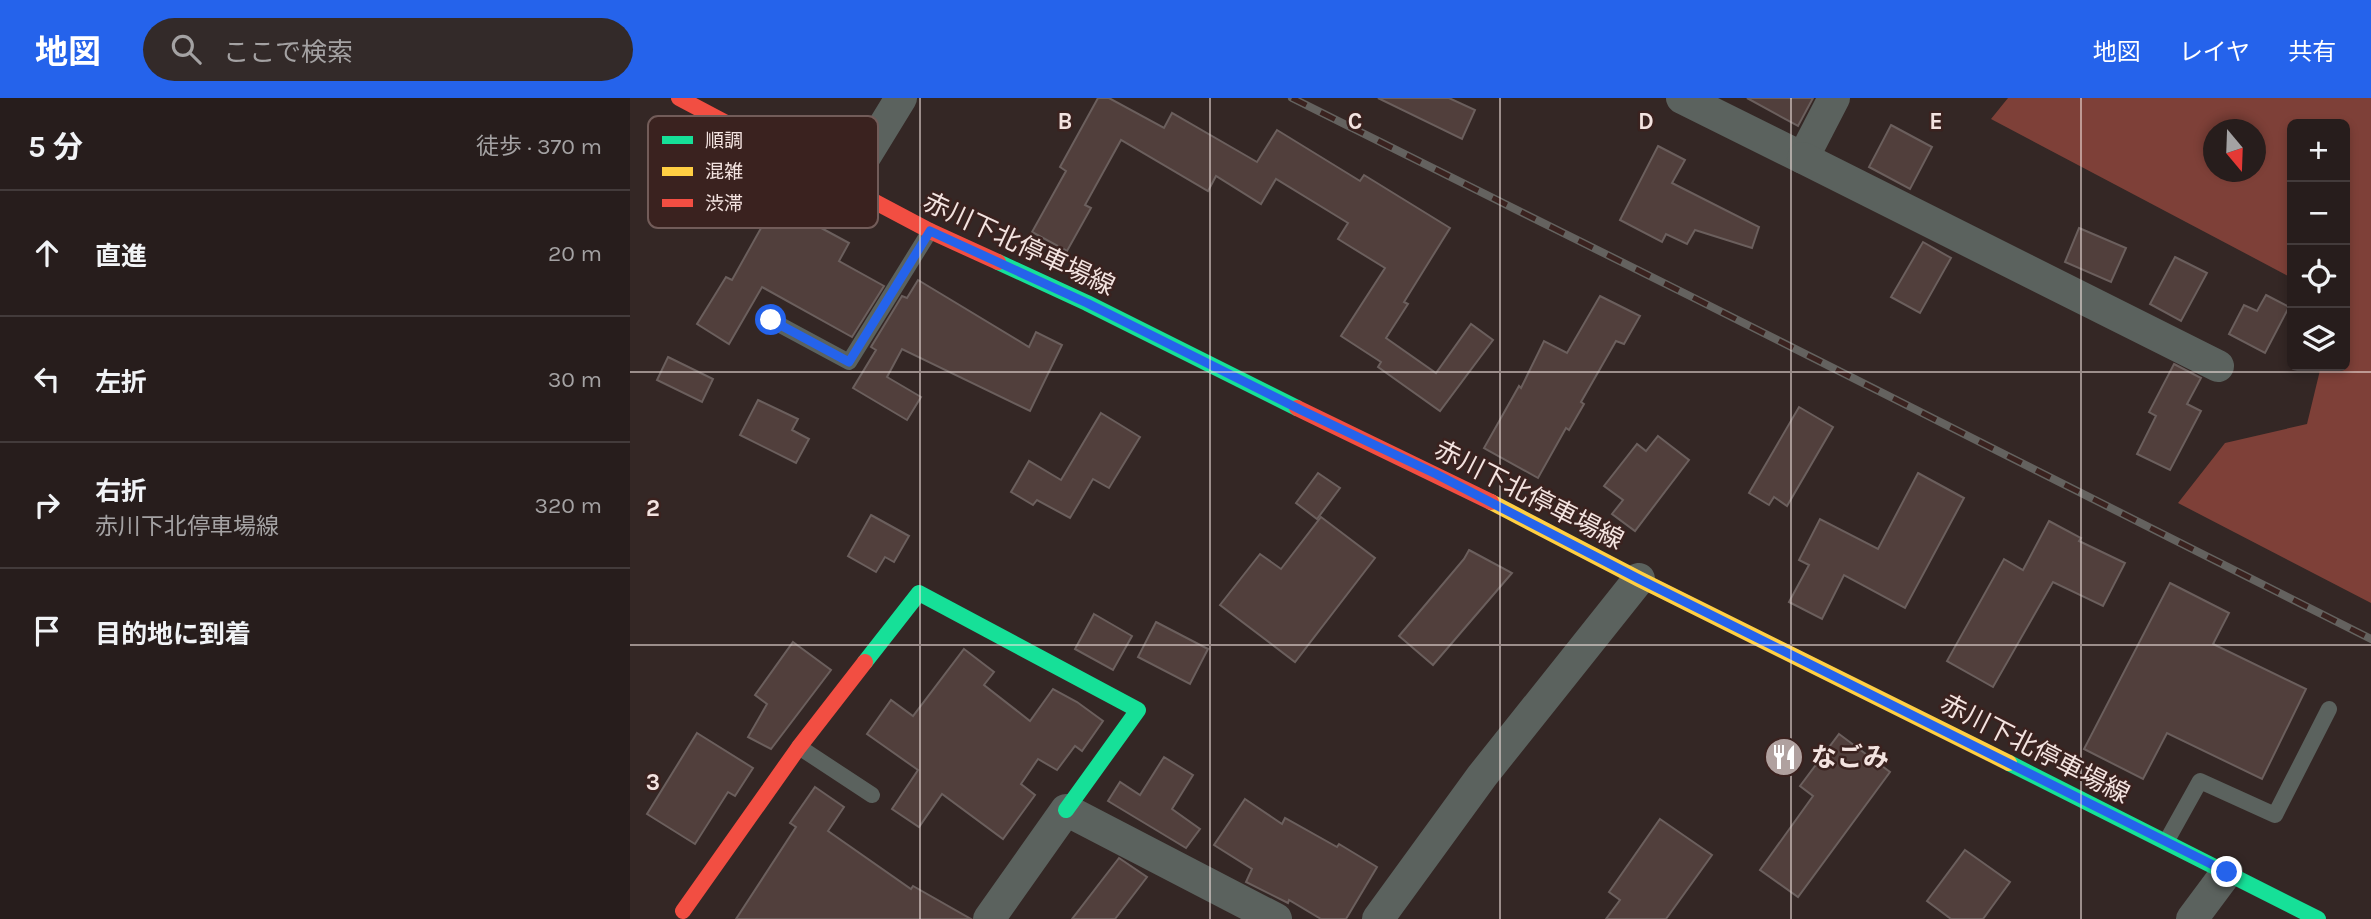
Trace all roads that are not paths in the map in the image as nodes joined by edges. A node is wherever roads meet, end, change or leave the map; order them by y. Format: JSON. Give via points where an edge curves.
{"nodes":[{"id":1,"x":679,"y":98,"type":"edge"},
{"id":2,"x":901,"y":98,"type":"edge"},
{"id":3,"x":1682,"y":98,"type":"edge"},
{"id":4,"x":1834,"y":98,"type":"edge"},
{"id":5,"x":713,"y":116,"type":"edge"},
{"id":6,"x":878,"y":135,"type":"edge"},
{"id":7,"x":1803,"y":159,"type":"junction"},
{"id":8,"x":878,"y":203,"type":"edge"},
{"id":9,"x":930,"y":231,"type":"junction"},
{"id":10,"x":771,"y":320,"type":"dead end"},
{"id":11,"x":2218,"y":366,"type":"dead end"},
{"id":12,"x":1639,"y":579,"type":"junction"},
{"id":13,"x":2329,"y":709,"type":"dead end"},
{"id":14,"x":799,"y":747,"type":"junction"},
{"id":15,"x":872,"y":794,"type":"dead end"},
{"id":16,"x":1066,"y":810,"type":"junction"},
{"id":17,"x":2166,"y":842,"type":"junction"},
{"id":18,"x":2227,"y":872,"type":"junction"},
{"id":19,"x":683,"y":911,"type":"dead end"},
{"id":20,"x":989,"y":919,"type":"edge"},
{"id":21,"x":1276,"y":919,"type":"edge"},
{"id":22,"x":1378,"y":919,"type":"edge"},
{"id":23,"x":2192,"y":919,"type":"edge"},
{"id":24,"x":2318,"y":919,"type":"edge"}],
"edges":[{"from":1,"to":5,"type":"main road","name":"赤川下北停車場線"},
{"from":2,"to":6,"type":"street"},
{"from":3,"to":7,"type":"street"},
{"from":4,"to":7,"type":"street"},
{"from":7,"to":11,"type":"street"},
{"from":8,"to":9,"type":"main road","name":"赤川下北停車場線"},
{"from":9,"to":10,"type":"lane","via":[[849,362]]},
{"from":9,"to":12,"type":"main road","name":"赤川下北停車場線","via":[[1436,474]]},
{"from":12,"to":17,"type":"main road","name":"赤川下北停車場線"},
{"from":12,"to":22,"type":"street","via":[[1482,776]]},
{"from":13,"to":17,"type":"lane","via":[[2275,815],[2200,781]]},
{"from":14,"to":15,"type":"lane"},
{"from":14,"to":16,"type":"main road","via":[[919,593],[1138,710]]},
{"from":14,"to":19,"type":"main road"},
{"from":16,"to":20,"type":"street"},
{"from":16,"to":21,"type":"street"},
{"from":17,"to":18,"type":"main road","name":"赤川下北停車場線"},
{"from":18,"to":23,"type":"street"},
{"from":18,"to":24,"type":"main road","name":"赤川下北停車場線"}]}
